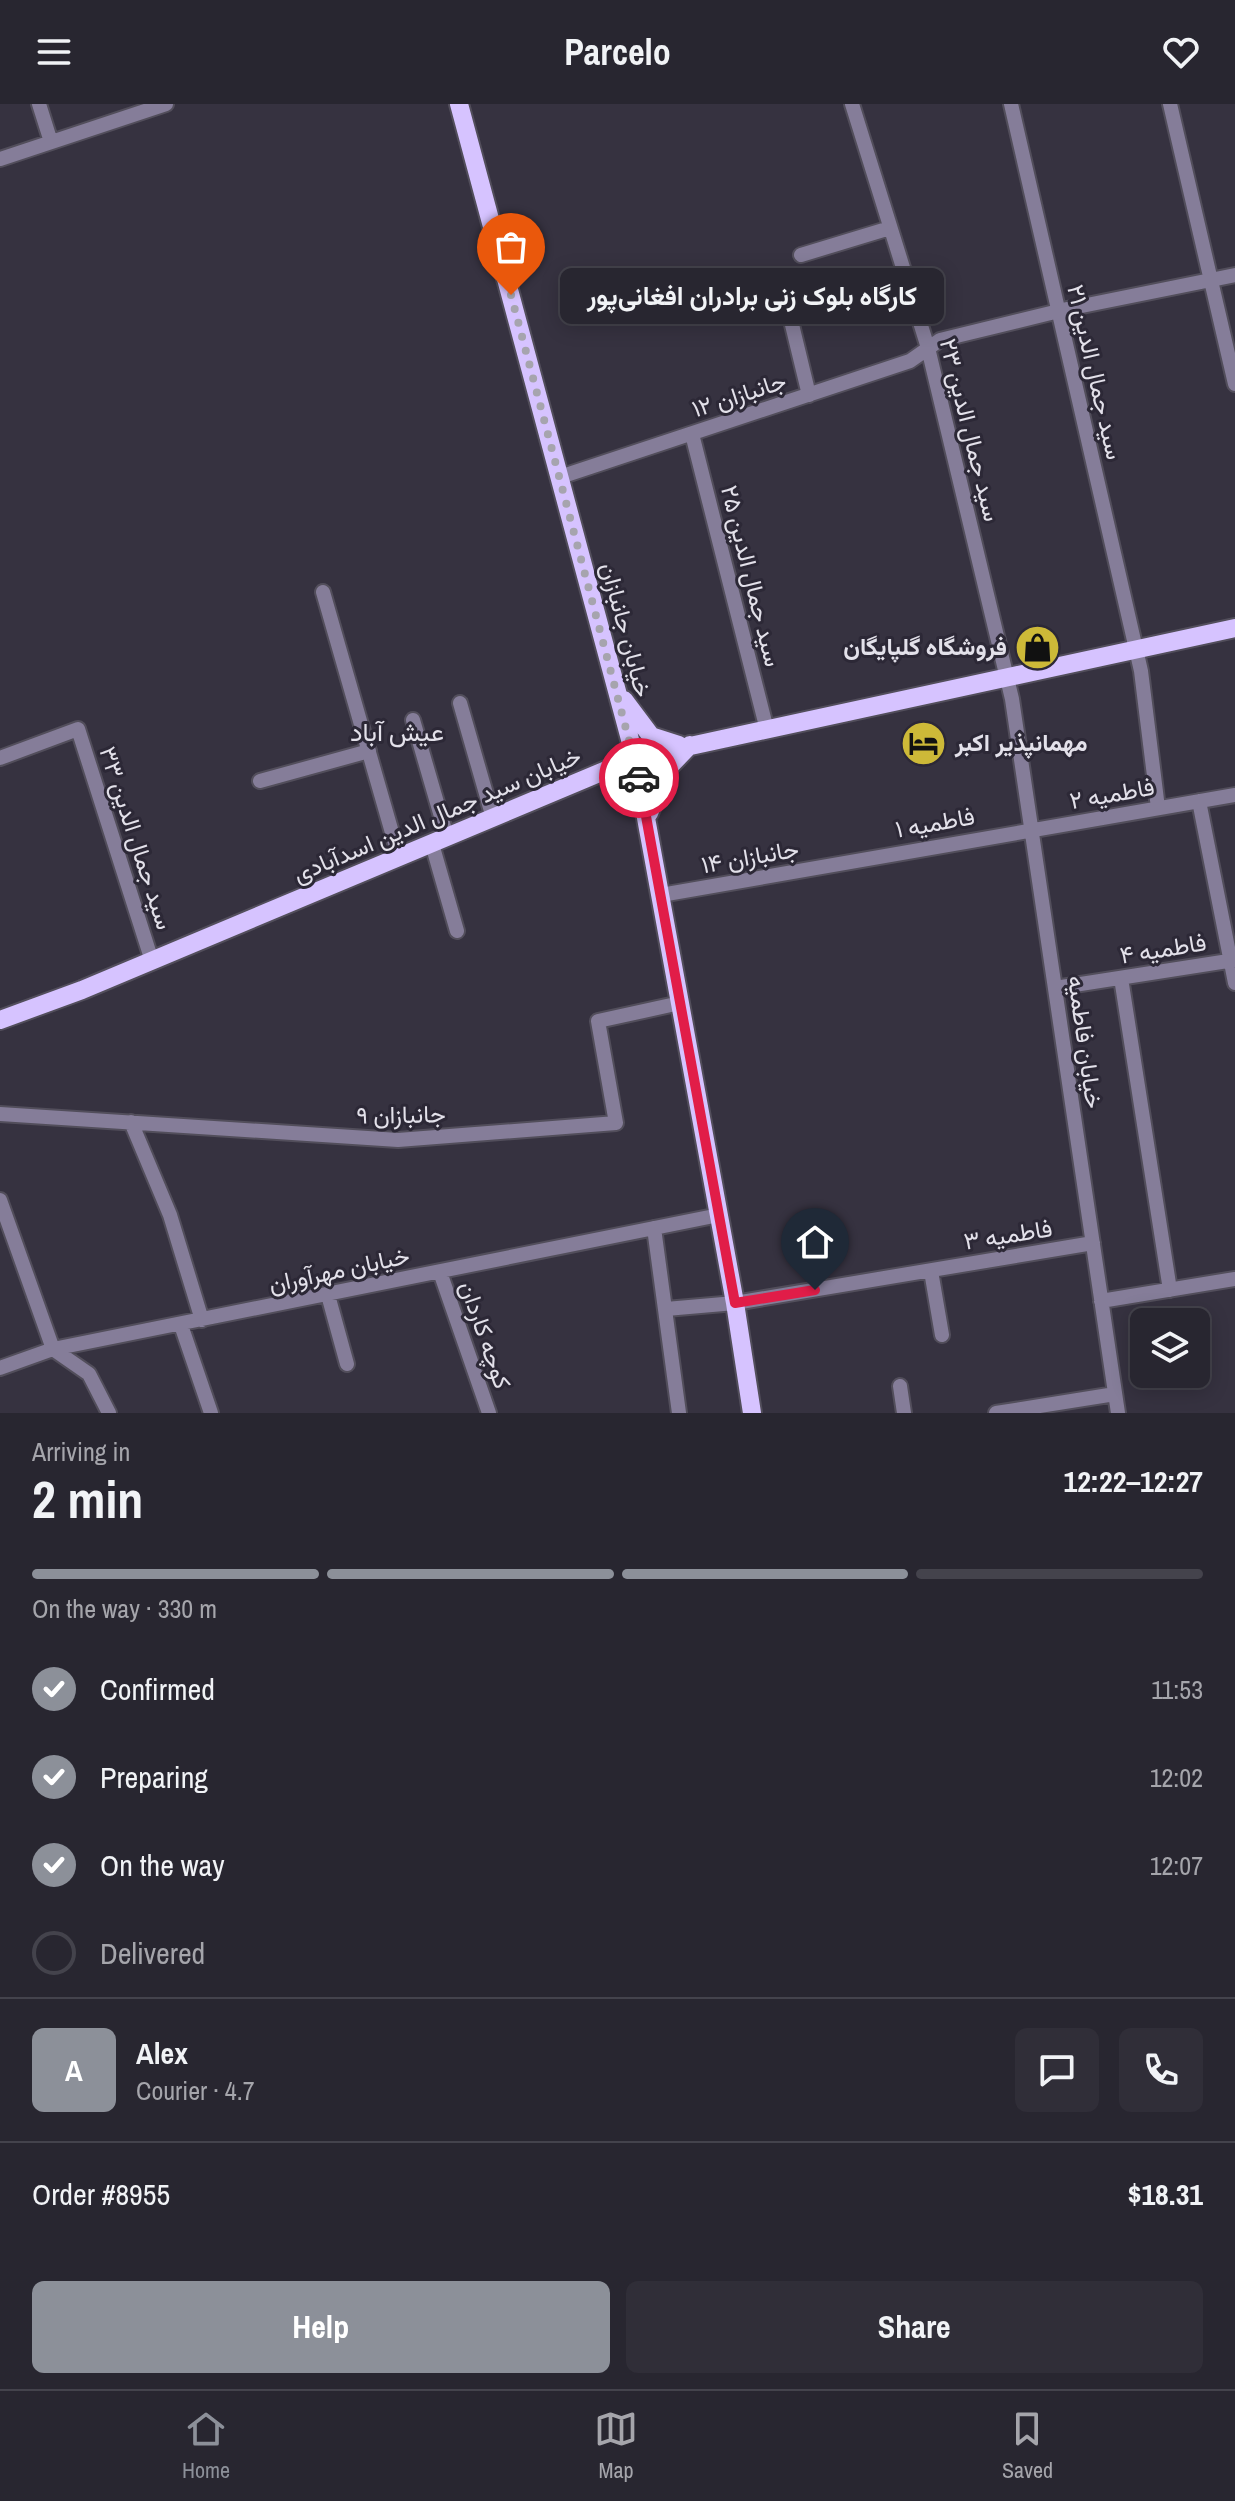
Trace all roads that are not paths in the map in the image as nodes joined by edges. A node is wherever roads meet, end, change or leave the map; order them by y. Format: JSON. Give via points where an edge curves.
{"nodes":[{"id":1,"x":39,"y":104,"type":"edge"},
{"id":2,"x":166,"y":104,"type":"edge"},
{"id":3,"x":459,"y":104,"type":"edge"},
{"id":4,"x":852,"y":104,"type":"edge"},
{"id":5,"x":1011,"y":104,"type":"edge"},
{"id":6,"x":1170,"y":104,"type":"edge"},
{"id":7,"x":51,"y":142,"type":"junction"},
{"id":8,"x":0,"y":159,"type":"edge"},
{"id":9,"x":890,"y":228,"type":"junction"},
{"id":10,"x":801,"y":255,"type":"dead end"},
{"id":11,"x":1235,"y":275,"type":"edge"},
{"id":12,"x":1211,"y":280,"type":"junction"},
{"id":13,"x":787,"y":304,"type":"dead end"},
{"id":14,"x":1058,"y":311,"type":"junction"},
{"id":15,"x":928,"y":348,"type":"junction"},
{"id":16,"x":1235,"y":384,"type":"edge"},
{"id":17,"x":809,"y":395,"type":"junction"},
{"id":18,"x":692,"y":434,"type":"junction"},
{"id":19,"x":560,"y":477,"type":"junction"},
{"id":20,"x":323,"y":592,"type":"dead end"},
{"id":21,"x":1235,"y":628,"type":"edge"},
{"id":22,"x":1136,"y":650,"type":"junction"},
{"id":23,"x":1008,"y":678,"type":"junction"},
{"id":24,"x":618,"y":691,"type":"junction"},
{"id":25,"x":460,"y":703,"type":"dead end"},
{"id":26,"x":413,"y":720,"type":"dead end"},
{"id":27,"x":767,"y":730,"type":"junction"},
{"id":28,"x":690,"y":745,"type":"junction"},
{"id":29,"x":369,"y":751,"type":"junction"},
{"id":30,"x":0,"y":758,"type":"edge"},
{"id":31,"x":635,"y":758,"type":"junction"},
{"id":32,"x":260,"y":781,"type":"dead end"},
{"id":33,"x":1235,"y":795,"type":"edge"},
{"id":34,"x":1199,"y":801,"type":"junction"},
{"id":35,"x":1158,"y":808,"type":"junction"},
{"id":36,"x":493,"y":818,"type":"junction"},
{"id":37,"x":647,"y":822,"type":"junction"},
{"id":38,"x":1031,"y":829,"type":"junction"},
{"id":39,"x":439,"y":840,"type":"junction"},
{"id":40,"x":399,"y":857,"type":"junction"},
{"id":41,"x":846,"y":862,"type":"joint"},
{"id":42,"x":661,"y":895,"type":"junction"},
{"id":43,"x":457,"y":931,"type":"dead end"},
{"id":44,"x":1233,"y":960,"type":"edge"},
{"id":45,"x":152,"y":961,"type":"junction"},
{"id":46,"x":1121,"y":978,"type":"junction"},
{"id":47,"x":1235,"y":983,"type":"edge"},
{"id":48,"x":1055,"y":988,"type":"junction"},
{"id":49,"x":680,"y":1003,"type":"junction"},
{"id":50,"x":0,"y":1020,"type":"edge"},
{"id":51,"x":0,"y":1114,"type":"edge"},
{"id":52,"x":131,"y":1122,"type":"junction"},
{"id":53,"x":0,"y":1200,"type":"edge"},
{"id":54,"x":719,"y":1215,"type":"junction"},
{"id":55,"x":654,"y":1228,"type":"junction"},
{"id":56,"x":1093,"y":1243,"type":"junction"},
{"id":57,"x":931,"y":1271,"type":"junction"},
{"id":58,"x":440,"y":1272,"type":"junction"},
{"id":59,"x":1235,"y":1279,"type":"edge"},
{"id":60,"x":1170,"y":1290,"type":"junction"},
{"id":61,"x":328,"y":1295,"type":"junction"},
{"id":62,"x":1101,"y":1301,"type":"junction"},
{"id":63,"x":735,"y":1303,"type":"junction"},
{"id":64,"x":666,"y":1309,"type":"junction"},
{"id":65,"x":202,"y":1320,"type":"junction"},
{"id":66,"x":181,"y":1325,"type":"junction"},
{"id":67,"x":942,"y":1335,"type":"dead end"},
{"id":68,"x":53,"y":1349,"type":"junction"},
{"id":69,"x":347,"y":1364,"type":"dead end"},
{"id":70,"x":0,"y":1368,"type":"edge"},
{"id":71,"x":900,"y":1386,"type":"dead end"},
{"id":72,"x":1115,"y":1394,"type":"junction"},
{"id":73,"x":1018,"y":1411,"type":"edge"},
{"id":74,"x":109,"y":1413,"type":"edge"},
{"id":75,"x":211,"y":1413,"type":"edge"},
{"id":76,"x":489,"y":1413,"type":"edge"},
{"id":77,"x":679,"y":1413,"type":"edge"},
{"id":78,"x":752,"y":1413,"type":"edge"},
{"id":79,"x":904,"y":1413,"type":"edge"},
{"id":80,"x":996,"y":1413,"type":"edge"},
{"id":81,"x":1118,"y":1413,"type":"edge"}],
"edges":[{"from":1,"to":7,"type":"street"},
{"from":2,"to":7,"type":"street"},
{"from":3,"to":19,"type":"main road","name":"خیابان جانبازان"},
{"from":4,"to":9,"type":"street","name":"سید جمال الدین ۲۳"},
{"from":5,"to":14,"type":"street","name":"سید جمال الدین ۲۱"},
{"from":6,"to":12,"type":"street"},
{"from":7,"to":8,"type":"street"},
{"from":9,"to":10,"type":"street"},
{"from":9,"to":15,"type":"street","name":"سید جمال الدین ۲۳"},
{"from":11,"to":12,"type":"street","name":"جانبازان ۱۲"},
{"from":12,"to":14,"type":"street","name":"جانبازان ۱۲"},
{"from":12,"to":16,"type":"street"},
{"from":13,"to":17,"type":"street"},
{"from":14,"to":15,"type":"street","name":"جانبازان ۱۲","via":[[940,340]]},
{"from":14,"to":22,"type":"street","name":"سید جمال الدین ۲۱"},
{"from":15,"to":17,"type":"street","name":"جانبازان ۱۲","via":[[910,361]]},
{"from":15,"to":23,"type":"street","name":"سید جمال الدین ۲۳"},
{"from":17,"to":18,"type":"street","name":"جانبازان ۱۲"},
{"from":18,"to":19,"type":"street","name":"جانبازان ۱۲"},
{"from":18,"to":27,"type":"street","name":"سید جمال الدین ۲۵"},
{"from":19,"to":24,"type":"main road","name":"خیابان جانبازان"},
{"from":20,"to":29,"type":"street"},
{"from":21,"to":22,"type":"main road","name":"خیابان سید جمال الدین اسدآبادی"},
{"from":22,"to":23,"type":"main road","name":"خیابان سید جمال الدین اسدآبادی"},
{"from":22,"to":35,"type":"street","name":"سید جمال الدین ۲۱"},
{"from":23,"to":27,"type":"main road","name":"خیابان سید جمال الدین اسدآبادی"},
{"from":23,"to":38,"type":"street","name":"خیابان فاطمیه"},
{"from":24,"to":28,"type":"main road","via":[[651,736]]},
{"from":24,"to":31,"type":"main road","name":"خیابان جانبازان"},
{"from":25,"to":36,"type":"street"},
{"from":26,"to":39,"type":"street"},
{"from":27,"to":28,"type":"main road","name":"خیابان سید جمال الدین اسدآبادی"},
{"from":28,"to":31,"type":"main road","name":"خیابان سید جمال الدین اسدآبادی"},
{"from":28,"to":37,"type":"main road","via":[[667,769]]},
{"from":29,"to":32,"type":"street"},
{"from":29,"to":40,"type":"street"},
{"from":30,"to":45,"type":"street","name":"سید جمال الدین ۳۳","via":[[78,729]]},
{"from":31,"to":36,"type":"main road","name":"خیابان سید جمال الدین اسدآبادی"},
{"from":31,"to":37,"type":"main road","name":"خیابان جانبازان"},
{"from":33,"to":34,"type":"street","name":"فاطمیه ۲"},
{"from":34,"to":35,"type":"street","name":"فاطمیه ۲"},
{"from":34,"to":44,"type":"street"},
{"from":35,"to":38,"type":"street","name":"فاطمیه ۲"},
{"from":36,"to":39,"type":"main road","name":"خیابان سید جمال الدین اسدآبادی"},
{"from":37,"to":42,"type":"main road","name":"خیابان جانبازان"},
{"from":38,"to":41,"type":"street","name":"فاطمیه ۱"},
{"from":38,"to":48,"type":"street","name":"خیابان فاطمیه"},
{"from":39,"to":40,"type":"main road","name":"خیابان سید جمال الدین اسدآبادی"},
{"from":39,"to":43,"type":"street"},
{"from":40,"to":45,"type":"main road","name":"خیابان سید جمال الدین اسدآبادی"},
{"from":41,"to":42,"type":"street","name":"جانبازان ۱۴"},
{"from":42,"to":49,"type":"main road","name":"خیابان جانبازان"},
{"from":44,"to":46,"type":"street","name":"فاطمیه ۴"},
{"from":44,"to":47,"type":"street"},
{"from":45,"to":50,"type":"main road","name":"خیابان سید جمال الدین اسدآبادی"},
{"from":46,"to":48,"type":"street","name":"فاطمیه ۴"},
{"from":46,"to":60,"type":"street"},
{"from":48,"to":56,"type":"street","name":"خیابان فاطمیه"},
{"from":49,"to":52,"type":"street","name":"جانبازان ۹","via":[[598,1021],[616,1123],[398,1140]]},
{"from":49,"to":54,"type":"main road","name":"خیابان جانبازان"},
{"from":51,"to":52,"type":"street","name":"جانبازان ۹"},
{"from":52,"to":65,"type":"street","via":[[170,1215]]},
{"from":53,"to":68,"type":"street"},
{"from":54,"to":55,"type":"street","name":"خیابان مهرآوران"},
{"from":54,"to":63,"type":"main road","name":"خیابان جانبازان"},
{"from":55,"to":58,"type":"street","name":"خیابان مهرآوران"},
{"from":55,"to":64,"type":"street"},
{"from":56,"to":57,"type":"street","name":"فاطمیه ۳"},
{"from":56,"to":62,"type":"street","name":"خیابان فاطمیه"},
{"from":57,"to":63,"type":"street","name":"فاطمیه ۳"},
{"from":57,"to":67,"type":"street"},
{"from":58,"to":61,"type":"street","name":"خیابان مهرآوران"},
{"from":58,"to":76,"type":"street","name":"کوچه کاردان"},
{"from":59,"to":60,"type":"street"},
{"from":60,"to":62,"type":"street"},
{"from":61,"to":65,"type":"street","name":"خیابان مهرآوران"},
{"from":61,"to":69,"type":"street"},
{"from":62,"to":72,"type":"street","name":"خیابان فاطمیه"},
{"from":63,"to":64,"type":"street","name":"فاطمیه ۳"},
{"from":63,"to":78,"type":"main road","name":"خیابان جانبازان"},
{"from":64,"to":77,"type":"street"},
{"from":65,"to":66,"type":"street","name":"خیابان مهرآوران"},
{"from":66,"to":68,"type":"street","name":"خیابان مهرآوران"},
{"from":66,"to":75,"type":"street"},
{"from":68,"to":70,"type":"street","name":"خیابان مهرآوران"},
{"from":68,"to":74,"type":"street","via":[[89,1374]]},
{"from":71,"to":79,"type":"street"},
{"from":72,"to":73,"type":"street"},
{"from":72,"to":81,"type":"street","name":"خیابان فاطمیه"},
{"from":73,"to":80,"type":"street"}]}
